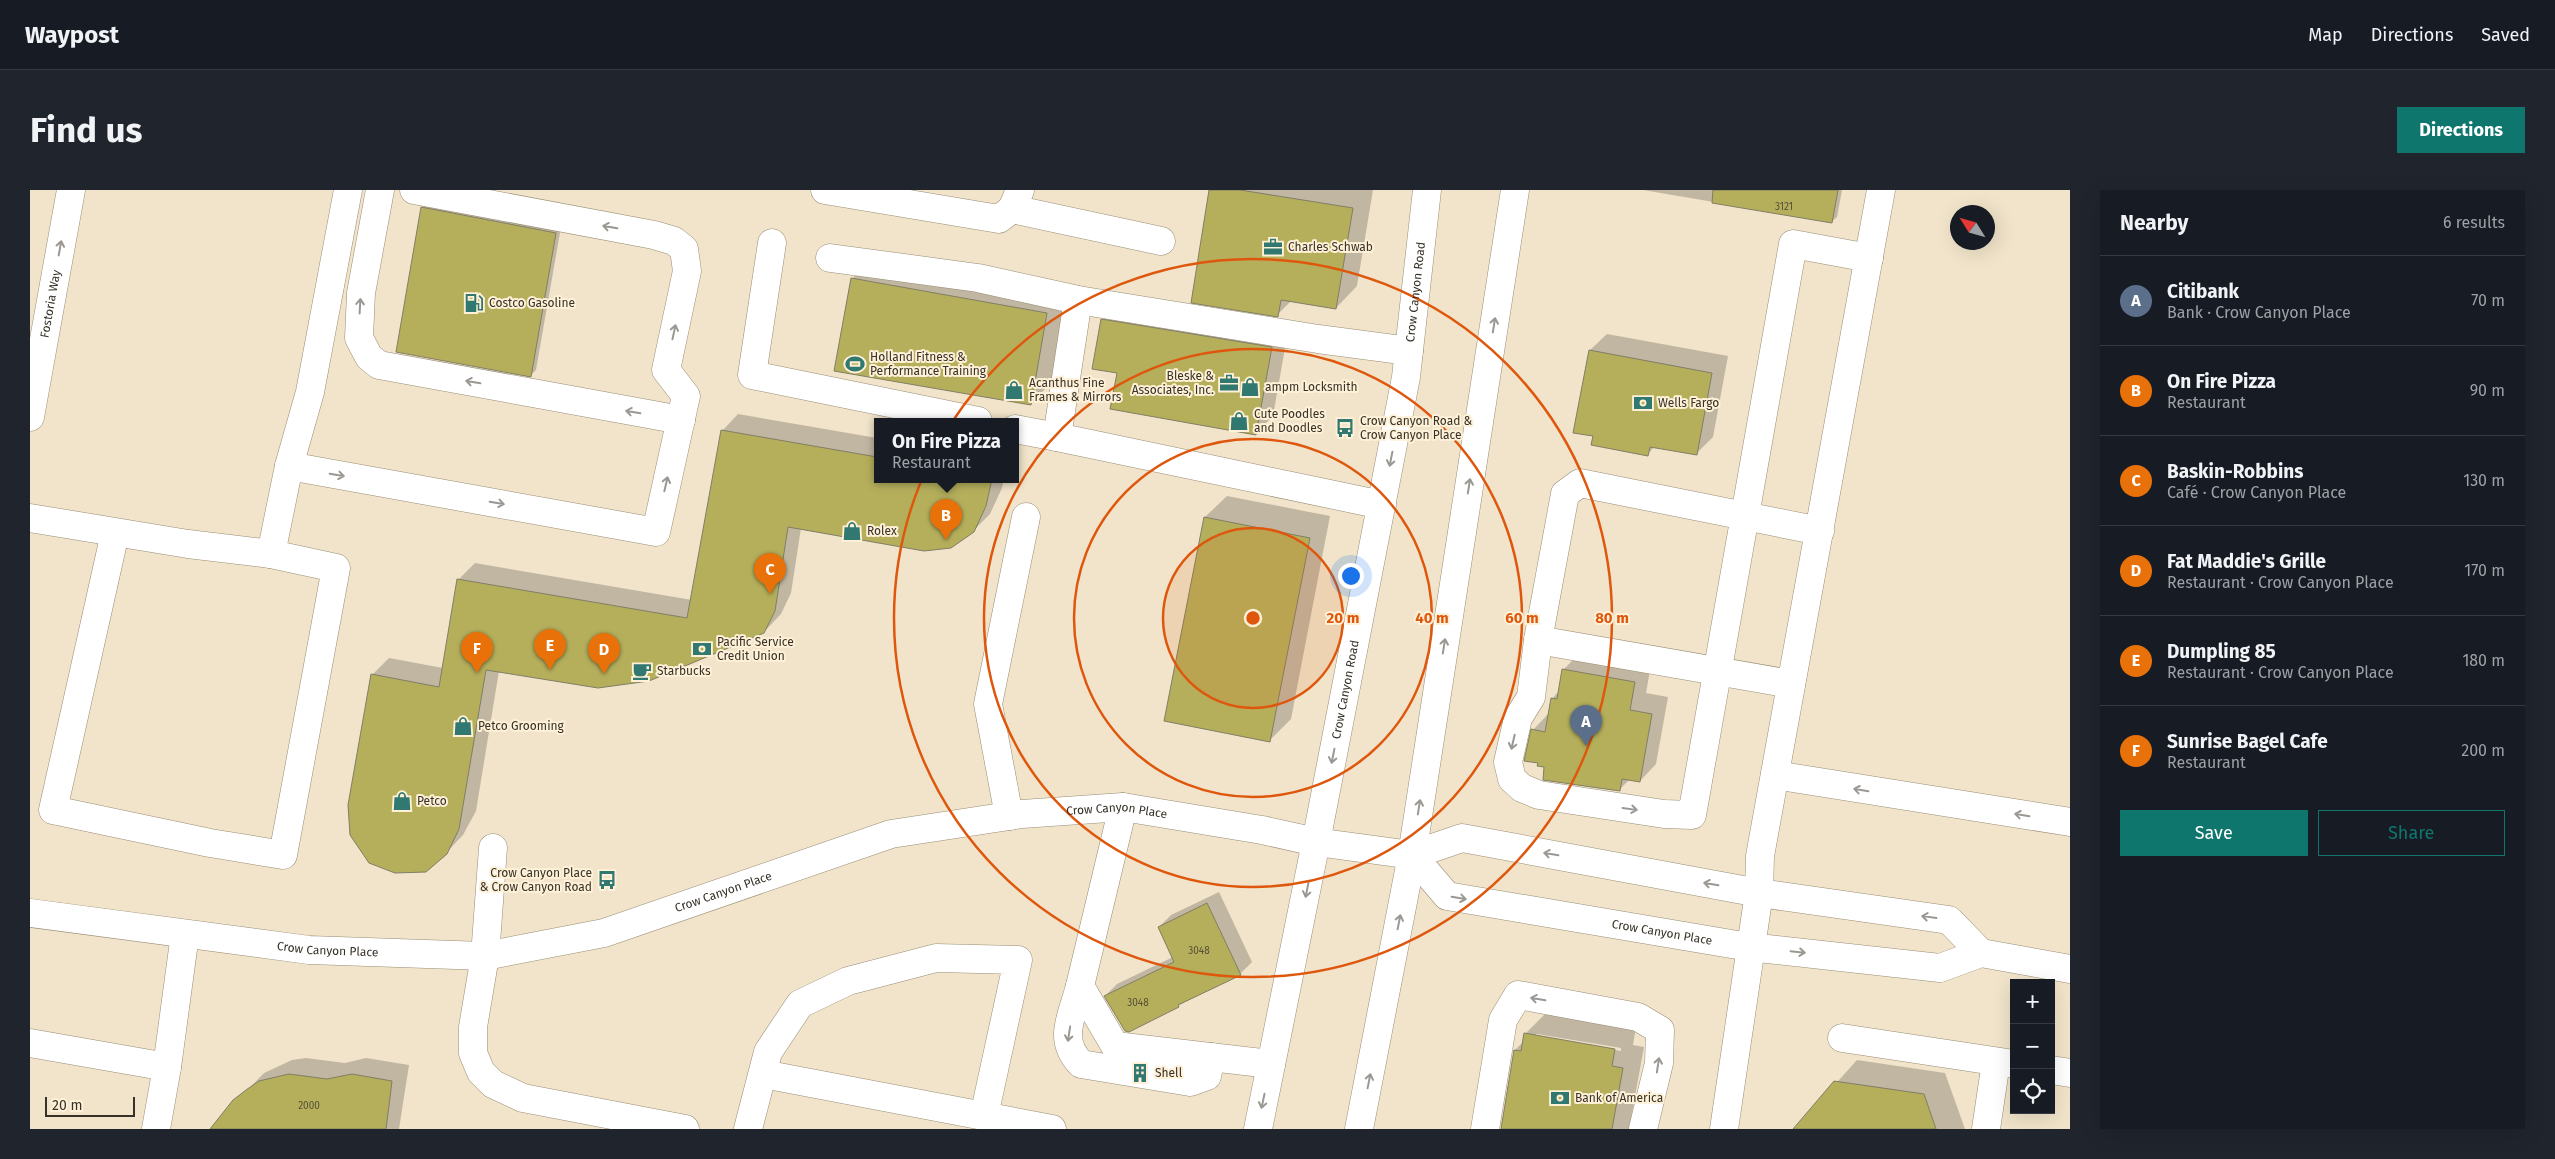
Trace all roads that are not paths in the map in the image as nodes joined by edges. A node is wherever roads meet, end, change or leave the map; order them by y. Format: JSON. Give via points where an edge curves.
{"nodes":[{"id":1,"x":71,"y":190,"type":"edge"},
{"id":2,"x":348,"y":190,"type":"edge"},
{"id":3,"x":380,"y":190,"type":"edge"},
{"id":4,"x":414,"y":190,"type":"edge"},
{"id":5,"x":825,"y":190,"type":"edge"},
{"id":6,"x":1427,"y":190,"type":"edge"},
{"id":7,"x":1515,"y":190,"type":"edge"},
{"id":8,"x":1881,"y":190,"type":"edge"},
{"id":9,"x":1016,"y":200,"type":"edge"},
{"id":10,"x":1161,"y":240,"type":"dead end"},
{"id":11,"x":772,"y":243,"type":"dead end"},
{"id":12,"x":830,"y":258,"type":"dead end"},
{"id":13,"x":1869,"y":258,"type":"junction"},
{"id":14,"x":1078,"y":300,"type":"junction"},
{"id":15,"x":1409,"y":351,"type":"junction"},
{"id":16,"x":30,"y":417,"type":"edge"},
{"id":17,"x":963,"y":418,"type":"edge"},
{"id":18,"x":681,"y":420,"type":"junction"},
{"id":19,"x":1019,"y":430,"type":"edge"},
{"id":20,"x":1057,"y":438,"type":"junction"},
{"id":21,"x":289,"y":466,"type":"junction"},
{"id":22,"x":1382,"y":504,"type":"junction"},
{"id":23,"x":1745,"y":516,"type":"junction"},
{"id":24,"x":1026,"y":517,"type":"dead end"},
{"id":25,"x":30,"y":518,"type":"edge"},
{"id":26,"x":1820,"y":531,"type":"junction"},
{"id":27,"x":115,"y":533,"type":"junction"},
{"id":28,"x":271,"y":554,"type":"junction"},
{"id":29,"x":1538,"y":640,"type":"junction"},
{"id":30,"x":1718,"y":671,"type":"junction"},
{"id":31,"x":1791,"y":684,"type":"junction"},
{"id":32,"x":1774,"y":775,"type":"junction"},
{"id":33,"x":1123,"y":807,"type":"junction"},
{"id":34,"x":1009,"y":816,"type":"junction"},
{"id":35,"x":2070,"y":822,"type":"edge"},
{"id":36,"x":1316,"y":842,"type":"junction"},
{"id":37,"x":493,"y":848,"type":"dead end"},
{"id":38,"x":1412,"y":855,"type":"junction"},
{"id":39,"x":1758,"y":893,"type":"junction"},
{"id":40,"x":30,"y":914,"type":"edge"},
{"id":41,"x":185,"y":934,"type":"junction"},
{"id":42,"x":1749,"y":947,"type":"junction"},
{"id":43,"x":1981,"y":953,"type":"junction"},
{"id":44,"x":485,"y":956,"type":"junction"},
{"id":45,"x":2070,"y":969,"type":"edge"},
{"id":46,"x":1080,"y":986,"type":"junction"},
{"id":47,"x":1842,"y":1038,"type":"dead end"},
{"id":48,"x":30,"y":1043,"type":"edge"},
{"id":49,"x":1211,"y":1057,"type":"junction"},
{"id":50,"x":2005,"y":1063,"type":"edge"},
{"id":51,"x":1271,"y":1064,"type":"junction"},
{"id":52,"x":167,"y":1067,"type":"junction"},
{"id":53,"x":2055,"y":1071,"type":"edge"},
{"id":54,"x":2070,"y":1073,"type":"edge"},
{"id":55,"x":763,"y":1074,"type":"junction"},
{"id":56,"x":984,"y":1116,"type":"junction"},
{"id":57,"x":156,"y":1129,"type":"edge"},
{"id":58,"x":685,"y":1129,"type":"edge"},
{"id":59,"x":748,"y":1129,"type":"edge"},
{"id":60,"x":1052,"y":1129,"type":"edge"},
{"id":61,"x":1258,"y":1129,"type":"edge"},
{"id":62,"x":1359,"y":1129,"type":"edge"},
{"id":63,"x":1485,"y":1129,"type":"edge"},
{"id":64,"x":1643,"y":1129,"type":"edge"},
{"id":65,"x":1724,"y":1129,"type":"edge"},
{"id":66,"x":1986,"y":1129,"type":"edge"}],
"edges":[{"from":16,"to":1,"type":"street","name":"Fostoria Way","one_way":true},
{"from":2,"to":21,"type":"street","via":[[310,392]]},
{"from":18,"to":3,"type":"street","one_way":true,"via":[[378,365],[369,357],[359,338],[361,293]]},
{"from":18,"to":4,"type":"street","one_way":true,"via":[[686,396],[666,370],[687,271],[684,249],[674,241],[654,235]]},
{"from":5,"to":9,"type":"street","via":[[999,219]]},
{"from":6,"to":15,"type":"street","name":"Crow Canyon Road"},
{"from":38,"to":7,"type":"street","one_way":true},
{"from":8,"to":13,"type":"street"},
{"from":9,"to":10,"type":"street"},
{"from":11,"to":17,"type":"street","via":[[752,375]]},
{"from":12,"to":14,"type":"street","via":[[978,278]]},
{"from":13,"to":23,"type":"street","via":[[1793,244]]},
{"from":13,"to":26,"type":"street"},
{"from":14,"to":15,"type":"street"},
{"from":14,"to":20,"type":"street"},
{"from":15,"to":22,"type":"street","name":"Crow Canyon Road","one_way":true},
{"from":21,"to":18,"type":"street","one_way":true,"via":[[656,532]]},
{"from":19,"to":20,"type":"street"},
{"from":20,"to":22,"type":"street"},
{"from":21,"to":28,"type":"street"},
{"from":22,"to":36,"type":"street","name":"Crow Canyon Road","one_way":true},
{"from":23,"to":26,"type":"street"},
{"from":23,"to":29,"type":"street","via":[[1580,484],[1565,494]]},
{"from":23,"to":30,"type":"street"},
{"from":24,"to":34,"type":"street","via":[[988,704]]},
{"from":25,"to":27,"type":"street"},
{"from":26,"to":31,"type":"street"},
{"from":27,"to":28,"type":"street"},
{"from":27,"to":28,"type":"street","via":[[53,810],[283,855],[336,568]]},
{"from":29,"to":30,"type":"street"},
{"from":29,"to":30,"type":"street","one_way":true,"via":[[1531,697],[1518,718],[1508,762],[1512,779],[1522,788],[1539,795],[1692,816]]},
{"from":30,"to":31,"type":"street"},
{"from":31,"to":32,"type":"street"},
{"from":35,"to":32,"type":"street","one_way":true},
{"from":32,"to":39,"type":"street","via":[[1760,856]]},
{"from":33,"to":34,"type":"street","name":"Crow Canyon Place"},
{"from":33,"to":36,"type":"street","name":"Crow Canyon Place"},
{"from":33,"to":46,"type":"street"},
{"from":34,"to":44,"type":"street","name":"Crow Canyon Place","via":[[891,834],[604,933]]},
{"from":36,"to":38,"type":"street","name":"Crow Canyon Place"},
{"from":36,"to":51,"type":"street","name":"Crow Canyon Road","one_way":true},
{"from":37,"to":44,"type":"street"},
{"from":39,"to":38,"type":"street","name":"Crow Canyon Place","one_way":true,"via":[[1462,838]]},
{"from":38,"to":42,"type":"street","name":"Crow Canyon Place","one_way":true,"via":[[1447,896]]},
{"from":62,"to":38,"type":"street","one_way":true},
{"from":39,"to":42,"type":"street"},
{"from":43,"to":39,"type":"street","name":"Crow Canyon Place","one_way":true,"via":[[1949,920]]},
{"from":40,"to":41,"type":"street","name":"Crow Canyon Place"},
{"from":41,"to":44,"type":"street","name":"Crow Canyon Place","via":[[309,950]]},
{"from":41,"to":52,"type":"street"},
{"from":42,"to":43,"type":"street","name":"Crow Canyon Place","one_way":true,"via":[[1940,968]]},
{"from":42,"to":65,"type":"street"},
{"from":43,"to":45,"type":"street"},
{"from":44,"to":58,"type":"street","via":[[473,1027],[473,1053],[481,1072],[493,1084],[524,1098]]},
{"from":46,"to":49,"type":"street","via":[[1115,1046]]},
{"from":46,"to":49,"type":"street","one_way":true,"via":[[1067,1036],[1071,1054],[1081,1064],[1190,1082],[1207,1076]]},
{"from":47,"to":50,"type":"street"},
{"from":48,"to":52,"type":"street"},
{"from":49,"to":51,"type":"street"},
{"from":50,"to":66,"type":"street"},
{"from":51,"to":61,"type":"street","name":"Crow Canyon Road","one_way":true},
{"from":52,"to":57,"type":"street"},
{"from":53,"to":54,"type":"street"},
{"from":55,"to":56,"type":"street"},
{"from":55,"to":56,"type":"street","via":[[768,1052],[800,1004],[848,980],[936,958],[1018,960]]},
{"from":55,"to":59,"type":"street"},
{"from":56,"to":60,"type":"street"},
{"from":64,"to":63,"type":"street","one_way":true,"via":[[1659,1063],[1660,1030],[1638,1017],[1518,995],[1503,1020]]}]}
